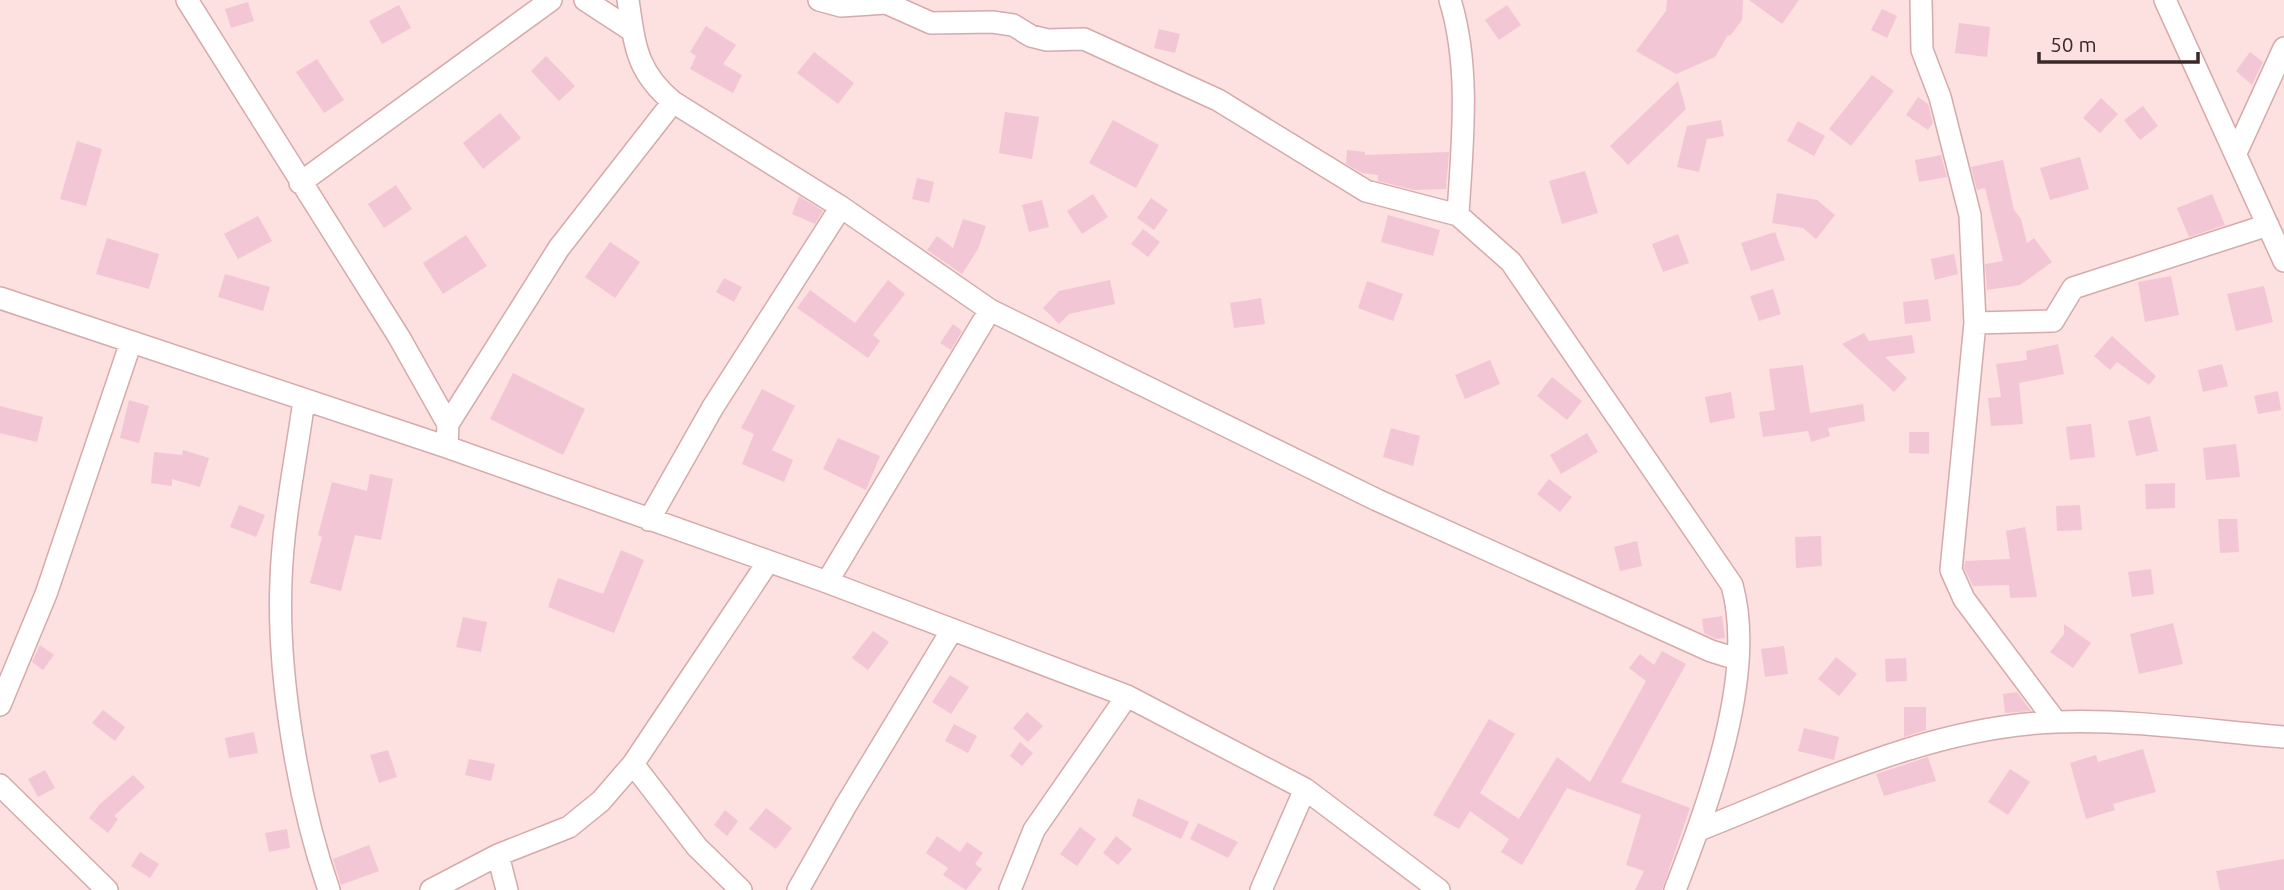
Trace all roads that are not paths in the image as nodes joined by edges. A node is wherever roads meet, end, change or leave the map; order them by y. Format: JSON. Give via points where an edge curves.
{"nodes":[{"id":1,"x":187,"y":0,"type":"edge"},
{"id":2,"x":551,"y":0,"type":"edge"},
{"id":3,"x":585,"y":0,"type":"edge"},
{"id":4,"x":819,"y":0,"type":"edge"},
{"id":5,"x":1450,"y":0,"type":"edge"},
{"id":6,"x":1921,"y":0,"type":"edge"},
{"id":7,"x":2165,"y":0,"type":"edge"},
{"id":8,"x":632,"y":3,"type":"edge"},
{"id":9,"x":631,"y":30,"type":"junction"},
{"id":10,"x":2284,"y":48,"type":"edge"},
{"id":11,"x":2278,"y":78,"type":"edge"},
{"id":12,"x":673,"y":102,"type":"junction"},
{"id":13,"x":2236,"y":153,"type":"junction"},
{"id":14,"x":300,"y":183,"type":"junction"},
{"id":15,"x":841,"y":207,"type":"junction"},
{"id":16,"x":1458,"y":215,"type":"junction"},
{"id":17,"x":2268,"y":225,"type":"junction"},
{"id":18,"x":2284,"y":261,"type":"edge"},
{"id":19,"x":0,"y":298,"type":"edge"},
{"id":20,"x":990,"y":310,"type":"junction"},
{"id":21,"x":1975,"y":323,"type":"junction"},
{"id":22,"x":131,"y":342,"type":"junction"},
{"id":23,"x":304,"y":400,"type":"junction"},
{"id":24,"x":448,"y":424,"type":"junction"},
{"id":25,"x":447,"y":447,"type":"junction"},
{"id":26,"x":649,"y":520,"type":"junction"},
{"id":27,"x":768,"y":562,"type":"junction"},
{"id":28,"x":827,"y":582,"type":"junction"},
{"id":29,"x":953,"y":629,"type":"junction"},
{"id":30,"x":1737,"y":659,"type":"junction"},
{"id":31,"x":1127,"y":696,"type":"junction"},
{"id":32,"x":0,"y":705,"type":"edge"},
{"id":33,"x":2056,"y":722,"type":"junction"},
{"id":34,"x":2284,"y":737,"type":"edge"},
{"id":35,"x":633,"y":764,"type":"junction"},
{"id":36,"x":0,"y":785,"type":"edge"},
{"id":37,"x":1305,"y":789,"type":"junction"},
{"id":38,"x":1699,"y":830,"type":"junction"},
{"id":39,"x":498,"y":855,"type":"junction"},
{"id":40,"x":107,"y":890,"type":"edge"},
{"id":41,"x":329,"y":890,"type":"edge"},
{"id":42,"x":431,"y":890,"type":"edge"},
{"id":43,"x":507,"y":890,"type":"edge"},
{"id":44,"x":741,"y":890,"type":"edge"},
{"id":45,"x":798,"y":890,"type":"edge"},
{"id":46,"x":1010,"y":890,"type":"edge"},
{"id":47,"x":1261,"y":890,"type":"edge"},
{"id":48,"x":1439,"y":890,"type":"edge"},
{"id":49,"x":1675,"y":890,"type":"edge"}],
"edges":[{"from":1,"to":14,"type":"street"},
{"from":2,"to":14,"type":"street"},
{"from":3,"to":9,"type":"street"},
{"from":4,"to":16,"type":"street","via":[[841,6],[886,3],[930,23],[992,22],[1013,25],[1046,40],[1084,39],[1218,100],[1366,191]]},
{"from":5,"to":16,"type":"street","via":[[1458,26],[1463,133]]},
{"from":6,"to":21,"type":"street","via":[[1922,50],[1940,97],[1970,215]]},
{"from":7,"to":13,"type":"street"},
{"from":8,"to":9,"type":"street"},
{"from":9,"to":12,"type":"street","via":[[637,57],[653,85]]},
{"from":10,"to":11,"type":"street"},
{"from":11,"to":13,"type":"street"},
{"from":12,"to":15,"type":"street"},
{"from":12,"to":24,"type":"street","via":[[559,248]]},
{"from":13,"to":17,"type":"street"},
{"from":14,"to":24,"type":"street","via":[[399,337]]},
{"from":15,"to":20,"type":"street"},
{"from":15,"to":26,"type":"street","via":[[713,407]]},
{"from":16,"to":30,"type":"street","via":[[1511,262],[1732,586],[1738,608]]},
{"from":17,"to":18,"type":"street"},
{"from":17,"to":21,"type":"street","via":[[2073,288],[2053,321]]},
{"from":19,"to":22,"type":"street"},
{"from":20,"to":28,"type":"street"},
{"from":20,"to":30,"type":"street","via":[[1377,500]]},
{"from":21,"to":33,"type":"street","via":[[1951,570],[1964,599]]},
{"from":22,"to":23,"type":"street"},
{"from":22,"to":32,"type":"street","via":[[46,594]]},
{"from":23,"to":25,"type":"street"},
{"from":23,"to":41,"type":"street","via":[[281,580],[285,690],[315,851]]},
{"from":24,"to":25,"type":"street"},
{"from":25,"to":26,"type":"street"},
{"from":26,"to":27,"type":"street"},
{"from":27,"to":28,"type":"street"},
{"from":27,"to":35,"type":"street"},
{"from":28,"to":29,"type":"street"},
{"from":29,"to":31,"type":"street"},
{"from":29,"to":45,"type":"street"},
{"from":30,"to":38,"type":"street","via":[[1735,701]]},
{"from":31,"to":37,"type":"street"},
{"from":31,"to":46,"type":"street","via":[[1034,830]]},
{"from":33,"to":34,"type":"street"},
{"from":33,"to":38,"type":"street","via":[[1912,747]]},
{"from":35,"to":39,"type":"street","via":[[601,801],[569,827]]},
{"from":35,"to":44,"type":"street","via":[[697,847]]},
{"from":36,"to":40,"type":"street"},
{"from":37,"to":47,"type":"street"},
{"from":37,"to":48,"type":"street"},
{"from":38,"to":49,"type":"street"},
{"from":39,"to":42,"type":"street"},
{"from":39,"to":43,"type":"street"}]}
